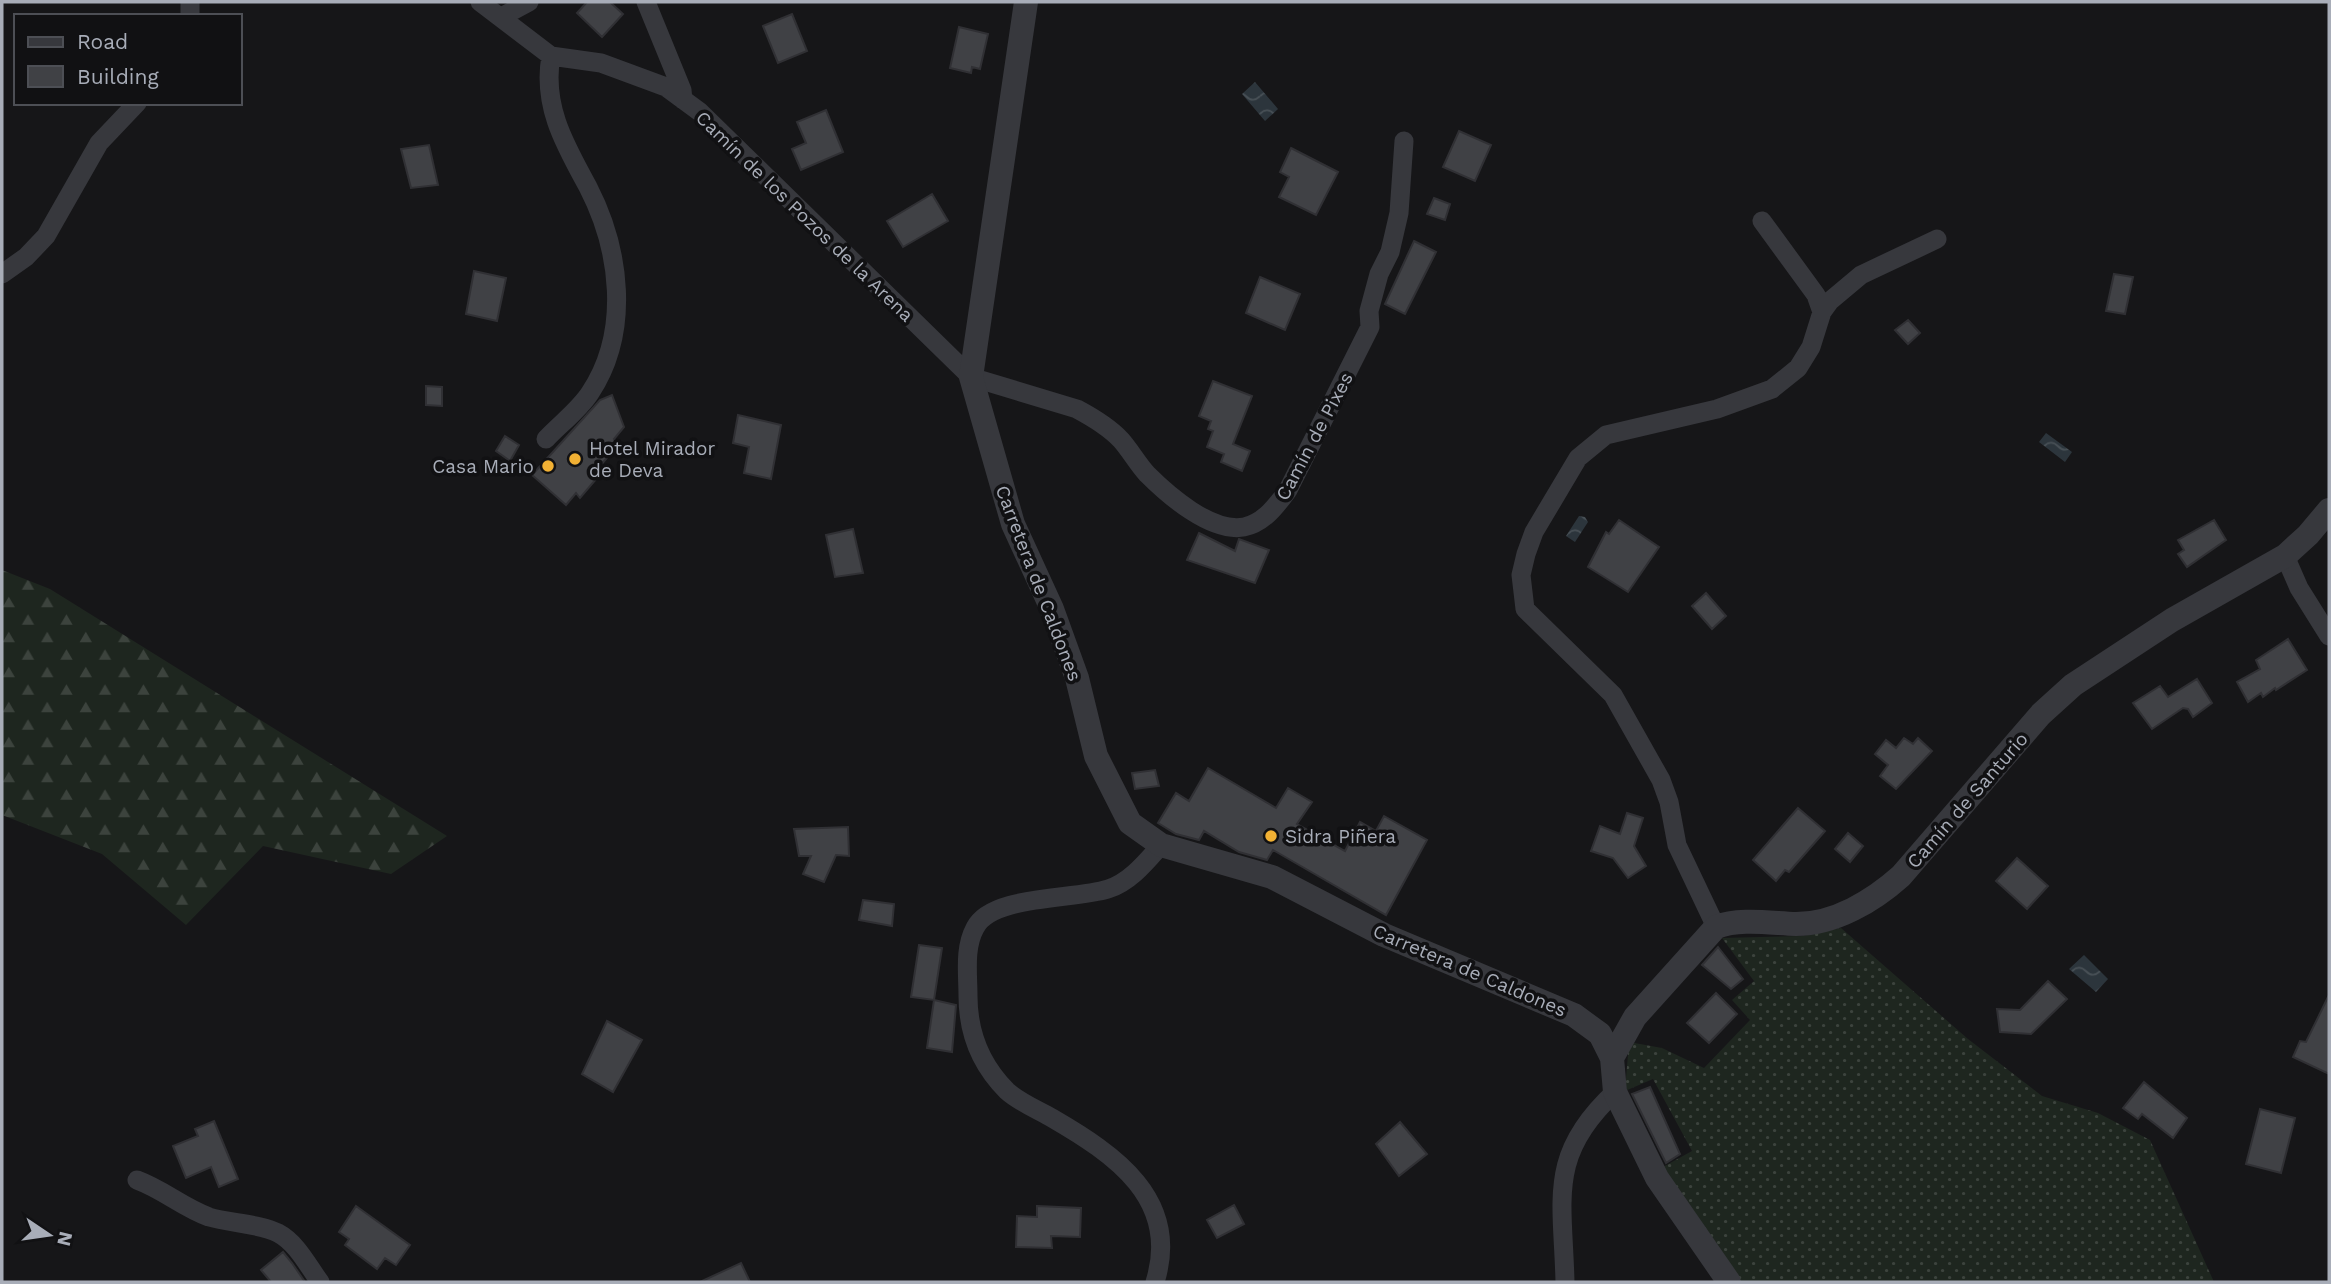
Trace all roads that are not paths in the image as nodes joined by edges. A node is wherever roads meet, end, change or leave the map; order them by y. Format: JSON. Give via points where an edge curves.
{"nodes":[{"id":1,"x":480,"y":2,"type":"edge"},
{"id":2,"x":528,"y":2,"type":"edge"},
{"id":3,"x":646,"y":2,"type":"edge"},
{"id":4,"x":1026,"y":2,"type":"edge"},
{"id":5,"x":501,"y":18,"type":"junction"},
{"id":6,"x":551,"y":56,"type":"junction"},
{"id":7,"x":683,"y":100,"type":"junction"},
{"id":8,"x":135,"y":105,"type":"edge"},
{"id":9,"x":1404,"y":141,"type":"dead end"},
{"id":10,"x":1762,"y":221,"type":"dead end"},
{"id":11,"x":1937,"y":239,"type":"dead end"},
{"id":12,"x":2,"y":274,"type":"edge"},
{"id":13,"x":1822,"y":312,"type":"junction"},
{"id":14,"x":971,"y":377,"type":"junction"},
{"id":15,"x":546,"y":439,"type":"dead end"},
{"id":16,"x":2329,"y":510,"type":"edge"},
{"id":17,"x":2285,"y":556,"type":"junction"},
{"id":18,"x":2329,"y":636,"type":"edge"},
{"id":19,"x":1161,"y":845,"type":"junction"},
{"id":20,"x":1716,"y":928,"type":"junction"},
{"id":21,"x":1612,"y":1058,"type":"junction"},
{"id":22,"x":1615,"y":1092,"type":"junction"},
{"id":23,"x":137,"y":1180,"type":"dead end"},
{"id":24,"x":320,"y":1282,"type":"edge"},
{"id":25,"x":1154,"y":1282,"type":"edge"},
{"id":26,"x":1564,"y":1282,"type":"edge"},
{"id":27,"x":1729,"y":1282,"type":"edge"}],
"edges":[{"from":1,"to":5,"type":"street","name":"Camín de los Pozos de la Arena"},
{"from":2,"to":5,"type":"street"},
{"from":3,"to":7,"type":"street"},
{"from":4,"to":14,"type":"street","name":"Carretera de Caldones"},
{"from":5,"to":6,"type":"street","name":"Camín de los Pozos de la Arena"},
{"from":6,"to":7,"type":"street","name":"Camín de los Pozos de la Arena","via":[[601,63],[666,88]]},
{"from":6,"to":15,"type":"street","via":[[548,74],[556,124],[603,225],[618,285],[606,361],[590,394]]},
{"from":7,"to":14,"type":"street","name":"Camín de los Pozos de la Arena"},
{"from":8,"to":12,"type":"street","via":[[99,143],[46,236]]},
{"from":9,"to":14,"type":"street","name":"Camín de Pixes","via":[[1399,212],[1390,251],[1378,274],[1364,342],[1288,490],[1272,511],[1256,522],[1223,526],[1205,517],[1149,476],[1121,440],[1077,409]]},
{"from":10,"to":13,"type":"street","via":[[1816,295]]},
{"from":11,"to":13,"type":"street","via":[[1861,275]]},
{"from":13,"to":20,"type":"street","via":[[1811,347],[1798,368],[1772,389],[1717,409],[1606,435],[1586,450],[1534,532],[1521,575],[1525,609],[1613,695],[1661,780],[1677,845]]},
{"from":14,"to":19,"type":"street","name":"Carretera de Caldones","via":[[1013,524],[1077,678],[1096,757],[1130,823]]},
{"from":16,"to":17,"type":"street","name":"Camín de Santurio"},
{"from":17,"to":18,"type":"street"},
{"from":17,"to":20,"type":"street","name":"Camín de Santurio","via":[[2172,620],[2073,685],[2041,714],[1901,876],[1879,895],[1842,915],[1801,924],[1729,922]]},
{"from":19,"to":21,"type":"street","name":"Carretera de Caldones","via":[[1272,877],[1384,935],[1574,1015],[1600,1034]]},
{"from":19,"to":25,"type":"street","via":[[1141,868],[1111,888],[1071,898],[1013,902],[988,913],[975,925],[968,947],[968,1018],[976,1051],[1008,1091],[1099,1145],[1129,1171],[1154,1213],[1159,1246]]},
{"from":20,"to":21,"type":"street","via":[[1635,1017]]},
{"from":21,"to":22,"type":"street","name":"Carretera de Caldones"},
{"from":22,"to":26,"type":"street","via":[[1590,1115],[1569,1149],[1562,1187]]},
{"from":22,"to":27,"type":"street","name":"Carretera de Caldones","via":[[1657,1178]]},
{"from":23,"to":24,"type":"street","via":[[210,1217],[277,1232],[292,1243]]}]}
